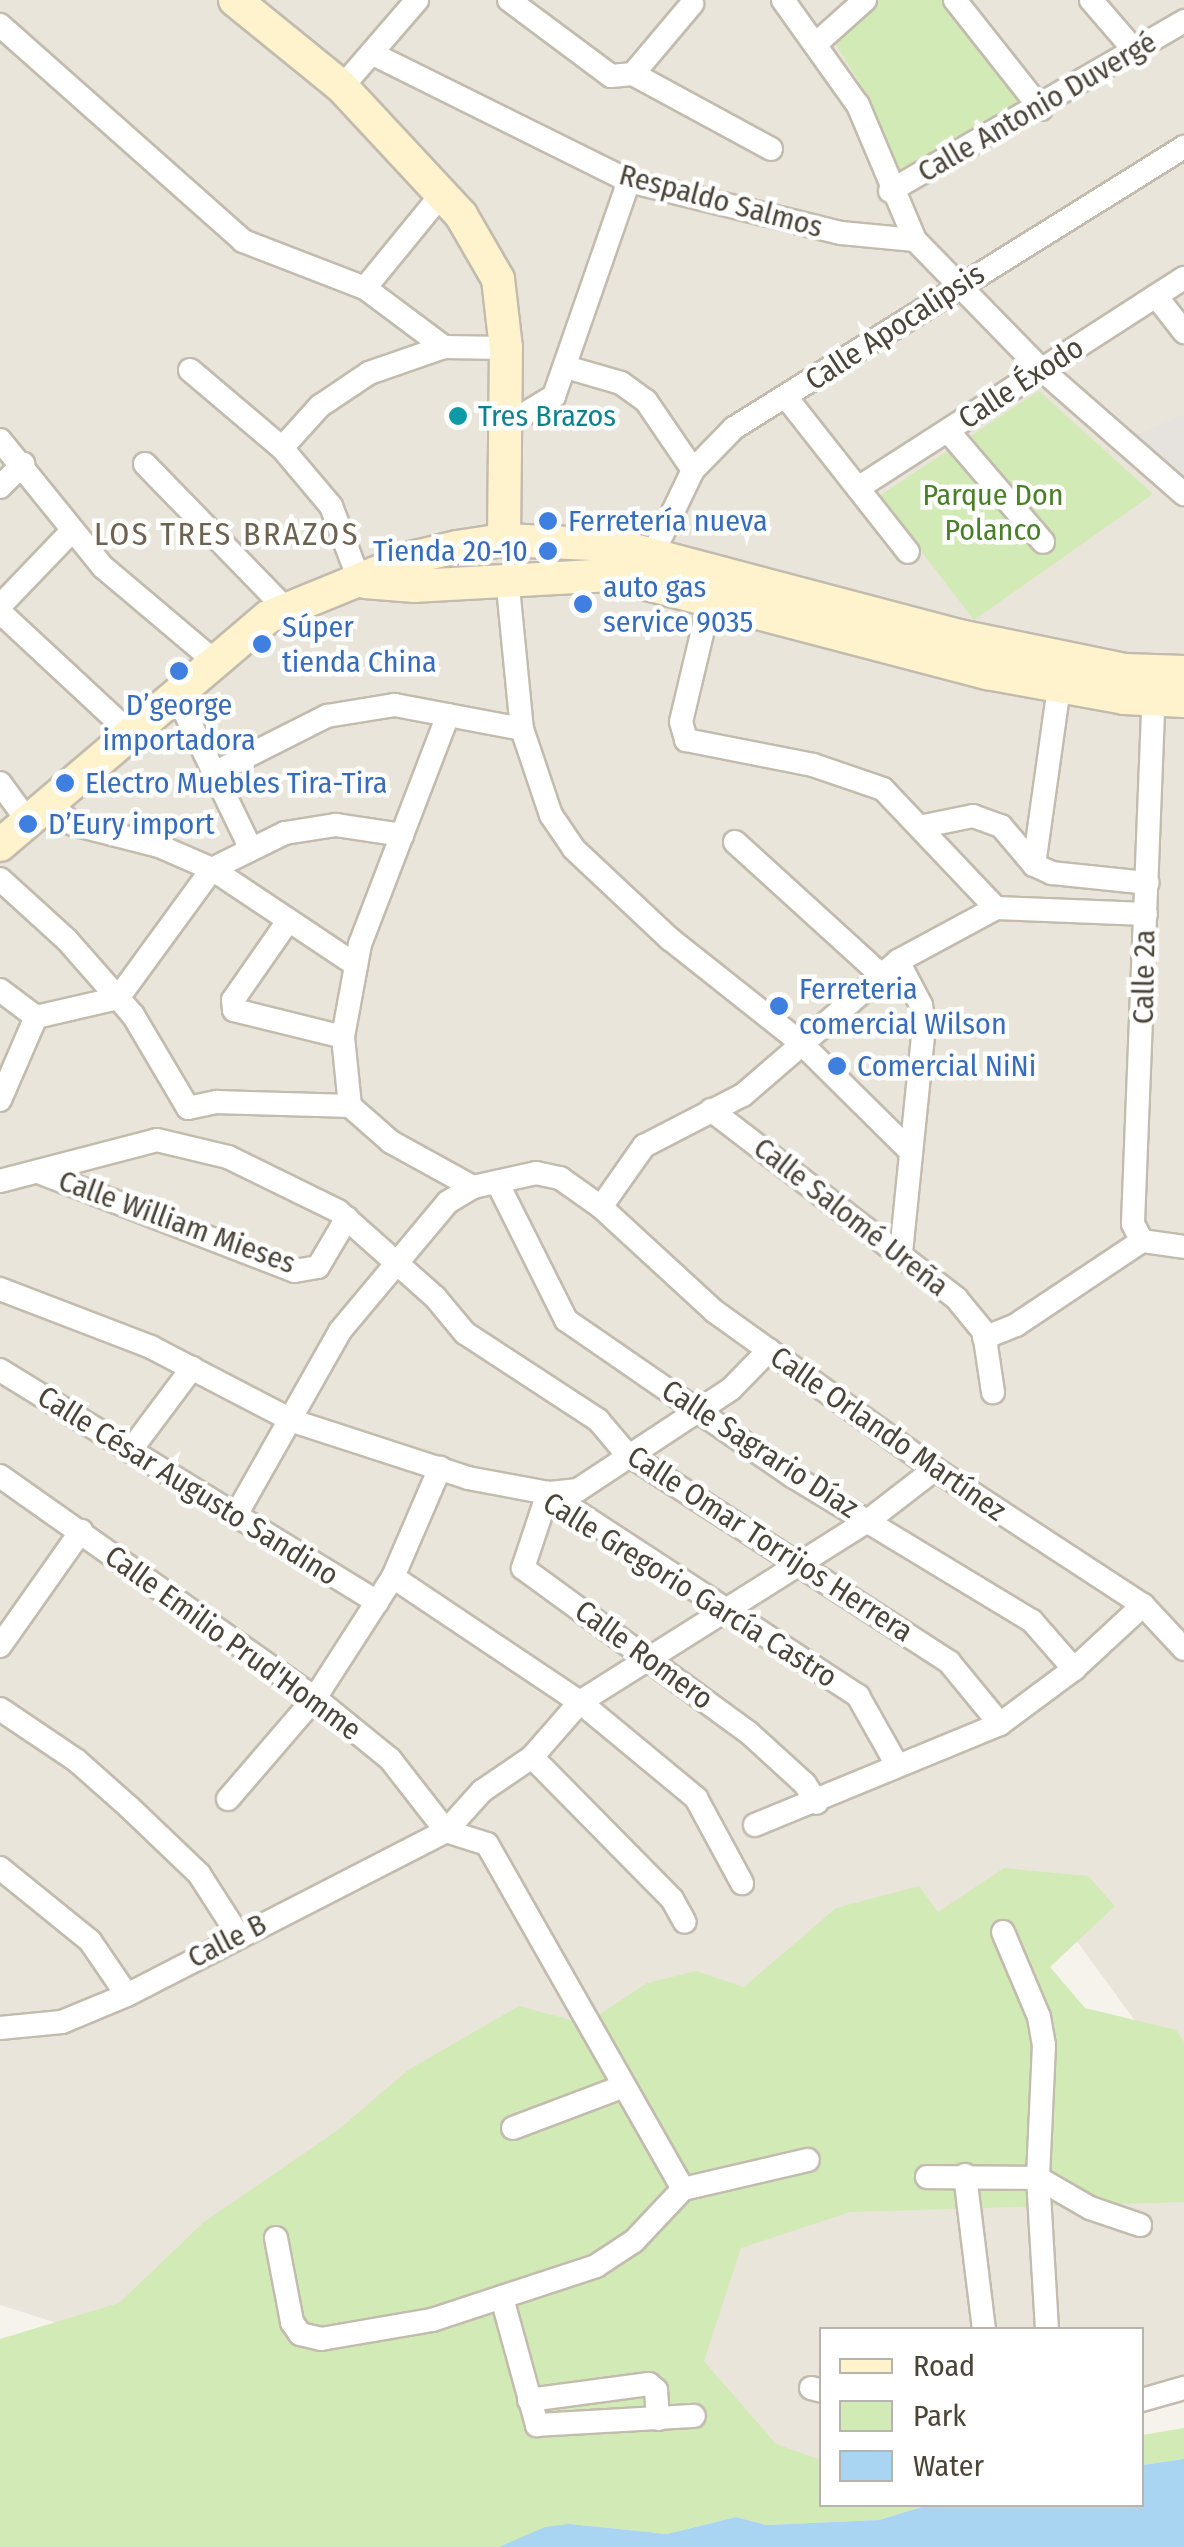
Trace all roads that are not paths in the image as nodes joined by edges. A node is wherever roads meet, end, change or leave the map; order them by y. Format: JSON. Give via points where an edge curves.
{"nodes":[{"id":1,"x":235,"y":0,"type":"edge"},
{"id":2,"x":417,"y":0,"type":"edge"},
{"id":3,"x":509,"y":0,"type":"edge"},
{"id":4,"x":783,"y":0,"type":"edge"},
{"id":5,"x":865,"y":0,"type":"edge"},
{"id":6,"x":955,"y":0,"type":"edge"},
{"id":7,"x":1091,"y":0,"type":"edge"},
{"id":8,"x":692,"y":4,"type":"dead end"},
{"id":9,"x":1184,"y":21,"type":"edge"},
{"id":10,"x":0,"y":24,"type":"edge"},
{"id":11,"x":818,"y":42,"type":"junction"},
{"id":12,"x":1135,"y":51,"type":"junction"},
{"id":13,"x":374,"y":54,"type":"junction"},
{"id":14,"x":633,"y":74,"type":"junction"},
{"id":15,"x":342,"y":87,"type":"junction"},
{"id":16,"x":1041,"y":109,"type":"junction"},
{"id":17,"x":1184,"y":147,"type":"edge"},
{"id":18,"x":771,"y":149,"type":"dead end"},
{"id":19,"x":628,"y":181,"type":"junction"},
{"id":20,"x":890,"y":192,"type":"junction"},
{"id":21,"x":442,"y":194,"type":"junction"},
{"id":22,"x":915,"y":240,"type":"junction"},
{"id":23,"x":1184,"y":278,"type":"edge"},
{"id":24,"x":958,"y":285,"type":"junction"},
{"id":25,"x":365,"y":288,"type":"junction"},
{"id":26,"x":1156,"y":296,"type":"junction"},
{"id":27,"x":1184,"y":332,"type":"edge"},
{"id":28,"x":444,"y":346,"type":"junction"},
{"id":29,"x":506,"y":348,"type":"junction"},
{"id":30,"x":566,"y":367,"type":"junction"},
{"id":31,"x":1041,"y":369,"type":"junction"},
{"id":32,"x":190,"y":370,"type":"dead end"},
{"id":33,"x":786,"y":396,"type":"junction"},
{"id":34,"x":502,"y":427,"type":"junction"},
{"id":35,"x":948,"y":431,"type":"junction"},
{"id":36,"x":0,"y":440,"type":"edge"},
{"id":37,"x":282,"y":448,"type":"junction"},
{"id":38,"x":23,"y":464,"type":"junction"},
{"id":39,"x":146,"y":464,"type":"dead end"},
{"id":40,"x":693,"y":470,"type":"junction"},
{"id":41,"x":0,"y":487,"type":"edge"},
{"id":42,"x":858,"y":488,"type":"junction"},
{"id":43,"x":1184,"y":494,"type":"edge"},
{"id":44,"x":73,"y":530,"type":"junction"},
{"id":45,"x":504,"y":540,"type":"junction"},
{"id":46,"x":1043,"y":542,"type":"dead end"},
{"id":47,"x":908,"y":552,"type":"dead end"},
{"id":48,"x":647,"y":566,"type":"junction"},
{"id":49,"x":415,"y":572,"type":"junction"},
{"id":50,"x":507,"y":576,"type":"junction"},
{"id":51,"x":360,"y":582,"type":"junction"},
{"id":52,"x":710,"y":600,"type":"junction"},
{"id":53,"x":0,"y":609,"type":"edge"},
{"id":54,"x":286,"y":610,"type":"junction"},
{"id":55,"x":212,"y":660,"type":"junction"},
{"id":56,"x":1169,"y":686,"type":"edge"},
{"id":57,"x":1058,"y":687,"type":"junction"},
{"id":58,"x":174,"y":692,"type":"junction"},
{"id":59,"x":448,"y":715,"type":"junction"},
{"id":60,"x":522,"y":728,"type":"junction"},
{"id":61,"x":128,"y":731,"type":"junction"},
{"id":62,"x":214,"y":773,"type":"junction"},
{"id":63,"x":0,"y":783,"type":"edge"},
{"id":64,"x":36,"y":810,"type":"junction"},
{"id":65,"x":924,"y":826,"type":"junction"},
{"id":66,"x":402,"y":836,"type":"junction"},
{"id":67,"x":735,"y":842,"type":"dead end"},
{"id":68,"x":0,"y":844,"type":"edge"},
{"id":69,"x":250,"y":845,"type":"junction"},
{"id":70,"x":1034,"y":865,"type":"junction"},
{"id":71,"x":212,"y":869,"type":"junction"},
{"id":72,"x":0,"y":879,"type":"edge"},
{"id":73,"x":1147,"y":883,"type":"junction"},
{"id":74,"x":996,"y":908,"type":"junction"},
{"id":75,"x":1146,"y":914,"type":"junction"},
{"id":76,"x":288,"y":921,"type":"junction"},
{"id":77,"x":356,"y":965,"type":"junction"},
{"id":78,"x":889,"y":967,"type":"junction"},
{"id":79,"x":0,"y":990,"type":"edge"},
{"id":80,"x":118,"y":998,"type":"junction"},
{"id":81,"x":36,"y":1017,"type":"junction"},
{"id":82,"x":343,"y":1037,"type":"junction"},
{"id":83,"x":801,"y":1043,"type":"junction"},
{"id":84,"x":0,"y":1100,"type":"edge"},
{"id":85,"x":350,"y":1106,"type":"junction"},
{"id":86,"x":188,"y":1108,"type":"junction"},
{"id":87,"x":711,"y":1110,"type":"junction"},
{"id":88,"x":157,"y":1140,"type":"junction"},
{"id":89,"x":908,"y":1150,"type":"junction"},
{"id":90,"x":40,"y":1172,"type":"junction"},
{"id":91,"x":0,"y":1181,"type":"edge"},
{"id":92,"x":497,"y":1182,"type":"junction"},
{"id":93,"x":472,"y":1187,"type":"junction"},
{"id":94,"x":601,"y":1207,"type":"junction"},
{"id":95,"x":347,"y":1218,"type":"junction"},
{"id":96,"x":1148,"y":1243,"type":"junction"},
{"id":97,"x":1184,"y":1246,"type":"edge"},
{"id":98,"x":901,"y":1251,"type":"junction"},
{"id":99,"x":395,"y":1260,"type":"junction"},
{"id":100,"x":0,"y":1289,"type":"edge"},
{"id":101,"x":984,"y":1338,"type":"junction"},
{"id":102,"x":769,"y":1350,"type":"junction"},
{"id":103,"x":192,"y":1368,"type":"junction"},
{"id":104,"x":0,"y":1370,"type":"edge"},
{"id":105,"x":993,"y":1392,"type":"dead end"},
{"id":106,"x":698,"y":1410,"type":"junction"},
{"id":107,"x":292,"y":1421,"type":"junction"},
{"id":108,"x":130,"y":1451,"type":"junction"},
{"id":109,"x":626,"y":1453,"type":"junction"},
{"id":110,"x":440,"y":1468,"type":"junction"},
{"id":111,"x":934,"y":1469,"type":"junction"},
{"id":112,"x":0,"y":1476,"type":"edge"},
{"id":113,"x":548,"y":1493,"type":"junction"},
{"id":114,"x":236,"y":1516,"type":"junction"},
{"id":115,"x":869,"y":1520,"type":"junction"},
{"id":116,"x":82,"y":1532,"type":"junction"},
{"id":117,"x":800,"y":1564,"type":"junction"},
{"id":118,"x":393,"y":1577,"type":"junction"},
{"id":119,"x":377,"y":1602,"type":"junction"},
{"id":120,"x":1143,"y":1605,"type":"junction"},
{"id":121,"x":729,"y":1611,"type":"junction"},
{"id":122,"x":0,"y":1646,"type":"edge"},
{"id":123,"x":1184,"y":1648,"type":"edge"},
{"id":124,"x":652,"y":1658,"type":"junction"},
{"id":125,"x":1074,"y":1669,"type":"junction"},
{"id":126,"x":315,"y":1698,"type":"junction"},
{"id":127,"x":580,"y":1702,"type":"junction"},
{"id":128,"x":0,"y":1709,"type":"edge"},
{"id":129,"x":1000,"y":1724,"type":"junction"},
{"id":130,"x":532,"y":1757,"type":"junction"},
{"id":131,"x":897,"y":1765,"type":"junction"},
{"id":132,"x":228,"y":1799,"type":"dead end"},
{"id":133,"x":817,"y":1803,"type":"junction"},
{"id":134,"x":755,"y":1825,"type":"dead end"},
{"id":135,"x":446,"y":1831,"type":"junction"},
{"id":136,"x":0,"y":1868,"type":"edge"},
{"id":137,"x":742,"y":1882,"type":"dead end"},
{"id":138,"x":685,"y":1922,"type":"dead end"},
{"id":139,"x":1003,"y":1932,"type":"dead end"},
{"id":140,"x":237,"y":1933,"type":"junction"},
{"id":141,"x":127,"y":1995,"type":"junction"},
{"id":142,"x":0,"y":2028,"type":"edge"},
{"id":143,"x":624,"y":2086,"type":"junction"},
{"id":144,"x":513,"y":2128,"type":"dead end"},
{"id":145,"x":808,"y":2160,"type":"dead end"},
{"id":146,"x":965,"y":2175,"type":"junction"},
{"id":147,"x":927,"y":2177,"type":"dead end"},
{"id":148,"x":1038,"y":2178,"type":"junction"},
{"id":149,"x":683,"y":2188,"type":"junction"},
{"id":150,"x":1140,"y":2225,"type":"dead end"},
{"id":151,"x":276,"y":2238,"type":"dead end"},
{"id":152,"x":502,"y":2298,"type":"junction"},
{"id":153,"x":984,"y":2327,"type":"edge"},
{"id":154,"x":1048,"y":2327,"type":"edge"},
{"id":155,"x":1184,"y":2388,"type":"edge"},
{"id":156,"x":1144,"y":2399,"type":"edge"},
{"id":157,"x":529,"y":2400,"type":"junction"},
{"id":158,"x":694,"y":2416,"type":"dead end"},
{"id":159,"x":658,"y":2419,"type":"junction"}],
"edges":[{"from":1,"to":15,"type":"main road"},
{"from":2,"to":13,"type":"street"},
{"from":3,"to":14,"type":"street","via":[[611,76]]},
{"from":4,"to":11,"type":"street"},
{"from":5,"to":11,"type":"street"},
{"from":6,"to":16,"type":"street"},
{"from":7,"to":12,"type":"street"},
{"from":8,"to":14,"type":"street"},
{"from":9,"to":12,"type":"street","name":"Calle Antonio Duvergé"},
{"from":10,"to":25,"type":"street","via":[[243,241]]},
{"from":11,"to":20,"type":"street","via":[[858,104]]},
{"from":12,"to":16,"type":"street","name":"Calle Antonio Duvergé"},
{"from":13,"to":15,"type":"street"},
{"from":13,"to":19,"type":"street","name":"Respaldo Salmos"},
{"from":14,"to":18,"type":"street"},
{"from":15,"to":21,"type":"main road"},
{"from":16,"to":20,"type":"street","name":"Calle Antonio Duvergé"},
{"from":17,"to":24,"type":"street","name":"Calle Apocalipsis"},
{"from":19,"to":22,"type":"street","name":"Respaldo Salmos","via":[[841,233]]},
{"from":19,"to":30,"type":"street"},
{"from":20,"to":22,"type":"street"},
{"from":21,"to":25,"type":"street"},
{"from":21,"to":29,"type":"main road","via":[[498,279]]},
{"from":22,"to":24,"type":"street"},
{"from":23,"to":26,"type":"street","name":"Calle Éxodo"},
{"from":24,"to":31,"type":"street"},
{"from":24,"to":33,"type":"street","name":"Calle Apocalipsis"},
{"from":25,"to":28,"type":"street"},
{"from":26,"to":27,"type":"street"},
{"from":26,"to":31,"type":"street","name":"Calle Éxodo"},
{"from":28,"to":29,"type":"street"},
{"from":28,"to":37,"type":"street","via":[[369,373],[320,406]]},
{"from":29,"to":34,"type":"main road"},
{"from":30,"to":34,"type":"street","via":[[554,396]]},
{"from":30,"to":40,"type":"street","via":[[621,383],[646,401]]},
{"from":31,"to":35,"type":"street","name":"Calle Éxodo"},
{"from":31,"to":43,"type":"street"},
{"from":32,"to":37,"type":"street"},
{"from":33,"to":40,"type":"street","name":"Calle Apocalipsis","via":[[734,428]]},
{"from":33,"to":42,"type":"street"},
{"from":34,"to":45,"type":"main road"},
{"from":35,"to":42,"type":"street","name":"Calle Éxodo"},
{"from":35,"to":46,"type":"street"},
{"from":36,"to":38,"type":"street"},
{"from":37,"to":51,"type":"street","via":[[330,506]]},
{"from":38,"to":41,"type":"street"},
{"from":38,"to":44,"type":"street"},
{"from":39,"to":54,"type":"street"},
{"from":40,"to":48,"type":"street","name":"Calle Apocalipsis"},
{"from":42,"to":47,"type":"street"},
{"from":44,"to":53,"type":"street"},
{"from":44,"to":55,"type":"street","via":[[103,568]]},
{"from":45,"to":48,"type":"main road"},
{"from":45,"to":49,"type":"main road"},
{"from":48,"to":50,"type":"main road"},
{"from":48,"to":52,"type":"main road"},
{"from":48,"to":56,"type":"main road"},
{"from":49,"to":50,"type":"main road"},
{"from":49,"to":51,"type":"main road"},
{"from":50,"to":60,"type":"street"},
{"from":51,"to":54,"type":"main road"},
{"from":52,"to":57,"type":"main road"},
{"from":52,"to":65,"type":"street","via":[[680,722],[686,740],[856,777],[883,789]]},
{"from":53,"to":61,"type":"street"},
{"from":54,"to":55,"type":"main road"},
{"from":55,"to":58,"type":"main road"},
{"from":56,"to":57,"type":"main road"},
{"from":56,"to":73,"type":"street","name":"Calle 2a"},
{"from":57,"to":70,"type":"street"},
{"from":58,"to":61,"type":"main road"},
{"from":58,"to":62,"type":"street"},
{"from":59,"to":60,"type":"street"},
{"from":59,"to":62,"type":"street","via":[[395,706],[327,716]]},
{"from":59,"to":66,"type":"street"},
{"from":60,"to":83,"type":"street","via":[[551,816],[574,849],[670,939]]},
{"from":61,"to":64,"type":"main road"},
{"from":62,"to":69,"type":"street"},
{"from":63,"to":64,"type":"street"},
{"from":64,"to":68,"type":"main road"},
{"from":64,"to":71,"type":"street"},
{"from":65,"to":70,"type":"street","via":[[973,816],[1001,826]]},
{"from":65,"to":74,"type":"street"},
{"from":66,"to":69,"type":"street","via":[[336,825]]},
{"from":66,"to":77,"type":"street"},
{"from":67,"to":78,"type":"street"},
{"from":69,"to":71,"type":"street"},
{"from":70,"to":73,"type":"street"},
{"from":71,"to":76,"type":"street"},
{"from":71,"to":80,"type":"street"},
{"from":72,"to":80,"type":"street"},
{"from":73,"to":75,"type":"street","name":"Calle 2a"},
{"from":74,"to":75,"type":"street"},
{"from":74,"to":78,"type":"street"},
{"from":75,"to":96,"type":"street","name":"Calle 2a","via":[[1132,1224]]},
{"from":76,"to":77,"type":"street"},
{"from":76,"to":82,"type":"street","via":[[233,1000],[234,1010]]},
{"from":77,"to":82,"type":"street"},
{"from":78,"to":83,"type":"street"},
{"from":78,"to":89,"type":"street","via":[[921,1005],[924,1026]]},
{"from":79,"to":81,"type":"street"},
{"from":80,"to":81,"type":"street"},
{"from":80,"to":86,"type":"street"},
{"from":81,"to":84,"type":"street"},
{"from":82,"to":85,"type":"street"},
{"from":83,"to":87,"type":"street","via":[[742,1095]]},
{"from":83,"to":89,"type":"street"},
{"from":85,"to":86,"type":"street","via":[[217,1102]]},
{"from":85,"to":93,"type":"street","via":[[391,1142]]},
{"from":86,"to":88,"type":"street","via":[[176,1128]]},
{"from":87,"to":94,"type":"street","via":[[644,1146]]},
{"from":87,"to":98,"type":"street","name":"Calle Salomé Ureña"},
{"from":88,"to":90,"type":"street"},
{"from":88,"to":95,"type":"street","name":"Calle Omar Torrijos Herrera","via":[[228,1157]]},
{"from":89,"to":98,"type":"street"},
{"from":90,"to":91,"type":"street"},
{"from":90,"to":95,"type":"street","name":"Calle William Mieses","via":[[295,1270],[318,1267]]},
{"from":92,"to":93,"type":"street","name":"Calle Orlando Martínez"},
{"from":92,"to":94,"type":"street","name":"Calle Orlando Martínez","via":[[545,1173]]},
{"from":92,"to":106,"type":"street","name":"Calle Sagrario Díaz","via":[[566,1320]]},
{"from":93,"to":99,"type":"street","via":[[448,1202]]},
{"from":94,"to":102,"type":"street","name":"Calle Orlando Martínez","via":[[714,1311]]},
{"from":95,"to":99,"type":"street","name":"Calle Omar Torrijos Herrera"},
{"from":96,"to":97,"type":"street"},
{"from":96,"to":101,"type":"street"},
{"from":98,"to":101,"type":"street","name":"Calle Salomé Ureña","via":[[956,1298]]},
{"from":99,"to":107,"type":"street","via":[[340,1331]]},
{"from":99,"to":109,"type":"street","name":"Calle Omar Torrijos Herrera","via":[[465,1333],[598,1420]]},
{"from":100,"to":103,"type":"street","name":"Calle Gregorio García Castro","via":[[86,1318]]},
{"from":101,"to":105,"type":"street","name":"Calle Salomé Ureña"},
{"from":102,"to":106,"type":"street","via":[[731,1389]]},
{"from":102,"to":111,"type":"street","name":"Calle Orlando Martínez"},
{"from":103,"to":107,"type":"street","name":"Calle Gregorio García Castro"},
{"from":103,"to":108,"type":"street"},
{"from":104,"to":108,"type":"street","name":"Calle César Augusto Sandino"},
{"from":106,"to":109,"type":"street"},
{"from":106,"to":115,"type":"street","name":"Calle Sagrario Díaz"},
{"from":107,"to":110,"type":"street","name":"Calle Gregorio García Castro"},
{"from":107,"to":114,"type":"street"},
{"from":108,"to":114,"type":"street","name":"Calle César Augusto Sandino"},
{"from":109,"to":113,"type":"street","via":[[578,1490]]},
{"from":109,"to":117,"type":"street","name":"Calle Omar Torrijos Herrera"},
{"from":110,"to":113,"type":"street","name":"Calle Gregorio García Castro"},
{"from":110,"to":118,"type":"street"},
{"from":111,"to":115,"type":"street","name":"Calle B"},
{"from":111,"to":120,"type":"street","name":"Calle Orlando Martínez"},
{"from":112,"to":116,"type":"street","name":"Calle Emilio Prud'Homme"},
{"from":113,"to":121,"type":"street","name":"Calle Gregorio García Castro"},
{"from":113,"to":124,"type":"street","name":"Calle Romero","via":[[523,1569]]},
{"from":114,"to":119,"type":"street","name":"Calle César Augusto Sandino"},
{"from":115,"to":117,"type":"street","name":"Calle B"},
{"from":115,"to":125,"type":"street","name":"Calle Sagrario Díaz","via":[[1032,1621]]},
{"from":116,"to":122,"type":"street"},
{"from":116,"to":126,"type":"street","name":"Calle Emilio Prud'Homme"},
{"from":117,"to":121,"type":"street","name":"Calle B"},
{"from":117,"to":129,"type":"street","name":"Calle Omar Torrijos Herrera","via":[[949,1662]]},
{"from":118,"to":119,"type":"street"},
{"from":118,"to":127,"type":"street"},
{"from":119,"to":126,"type":"street"},
{"from":120,"to":123,"type":"street","name":"Calle Orlando Martínez"},
{"from":120,"to":125,"type":"street"},
{"from":121,"to":124,"type":"street","name":"Calle B"},
{"from":121,"to":131,"type":"street","name":"Calle Gregorio García Castro","via":[[858,1696]]},
{"from":124,"to":127,"type":"street","name":"Calle B"},
{"from":124,"to":133,"type":"street","name":"Calle Romero","via":[[748,1732]]},
{"from":125,"to":129,"type":"street"},
{"from":126,"to":132,"type":"street"},
{"from":126,"to":135,"type":"street","name":"Calle Emilio Prud'Homme","via":[[390,1759]]},
{"from":127,"to":130,"type":"street","name":"Calle B"},
{"from":127,"to":137,"type":"street","via":[[705,1808]]},
{"from":128,"to":140,"type":"street","via":[[129,1806],[198,1874]]},
{"from":129,"to":131,"type":"street"},
{"from":130,"to":135,"type":"street","name":"Calle B","via":[[482,1791]]},
{"from":130,"to":138,"type":"street","via":[[672,1899]]},
{"from":131,"to":133,"type":"street"},
{"from":133,"to":134,"type":"street"},
{"from":135,"to":140,"type":"street","name":"Calle B","via":[[369,1876]]},
{"from":135,"to":143,"type":"street","via":[[487,1844]]},
{"from":136,"to":141,"type":"street","via":[[90,1940]]},
{"from":139,"to":148,"type":"street","via":[[1040,2017],[1044,2045]]},
{"from":140,"to":141,"type":"street","name":"Calle B"},
{"from":141,"to":142,"type":"street","name":"Calle B","via":[[62,2022]]},
{"from":143,"to":144,"type":"street"},
{"from":143,"to":149,"type":"street"},
{"from":145,"to":149,"type":"street"},
{"from":146,"to":147,"type":"street"},
{"from":146,"to":148,"type":"street"},
{"from":146,"to":153,"type":"street"},
{"from":148,"to":150,"type":"street","via":[[1090,2208]]},
{"from":148,"to":154,"type":"street"},
{"from":149,"to":152,"type":"street","via":[[617,2255]]},
{"from":151,"to":152,"type":"street","via":[[300,2334],[321,2339],[363,2332]]},
{"from":152,"to":157,"type":"street"},
{"from":155,"to":156,"type":"street"},
{"from":157,"to":159,"type":"street","via":[[531,2417],[546,2429]]},
{"from":157,"to":159,"type":"street","via":[[650,2384]]},
{"from":158,"to":159,"type":"street"}]}
